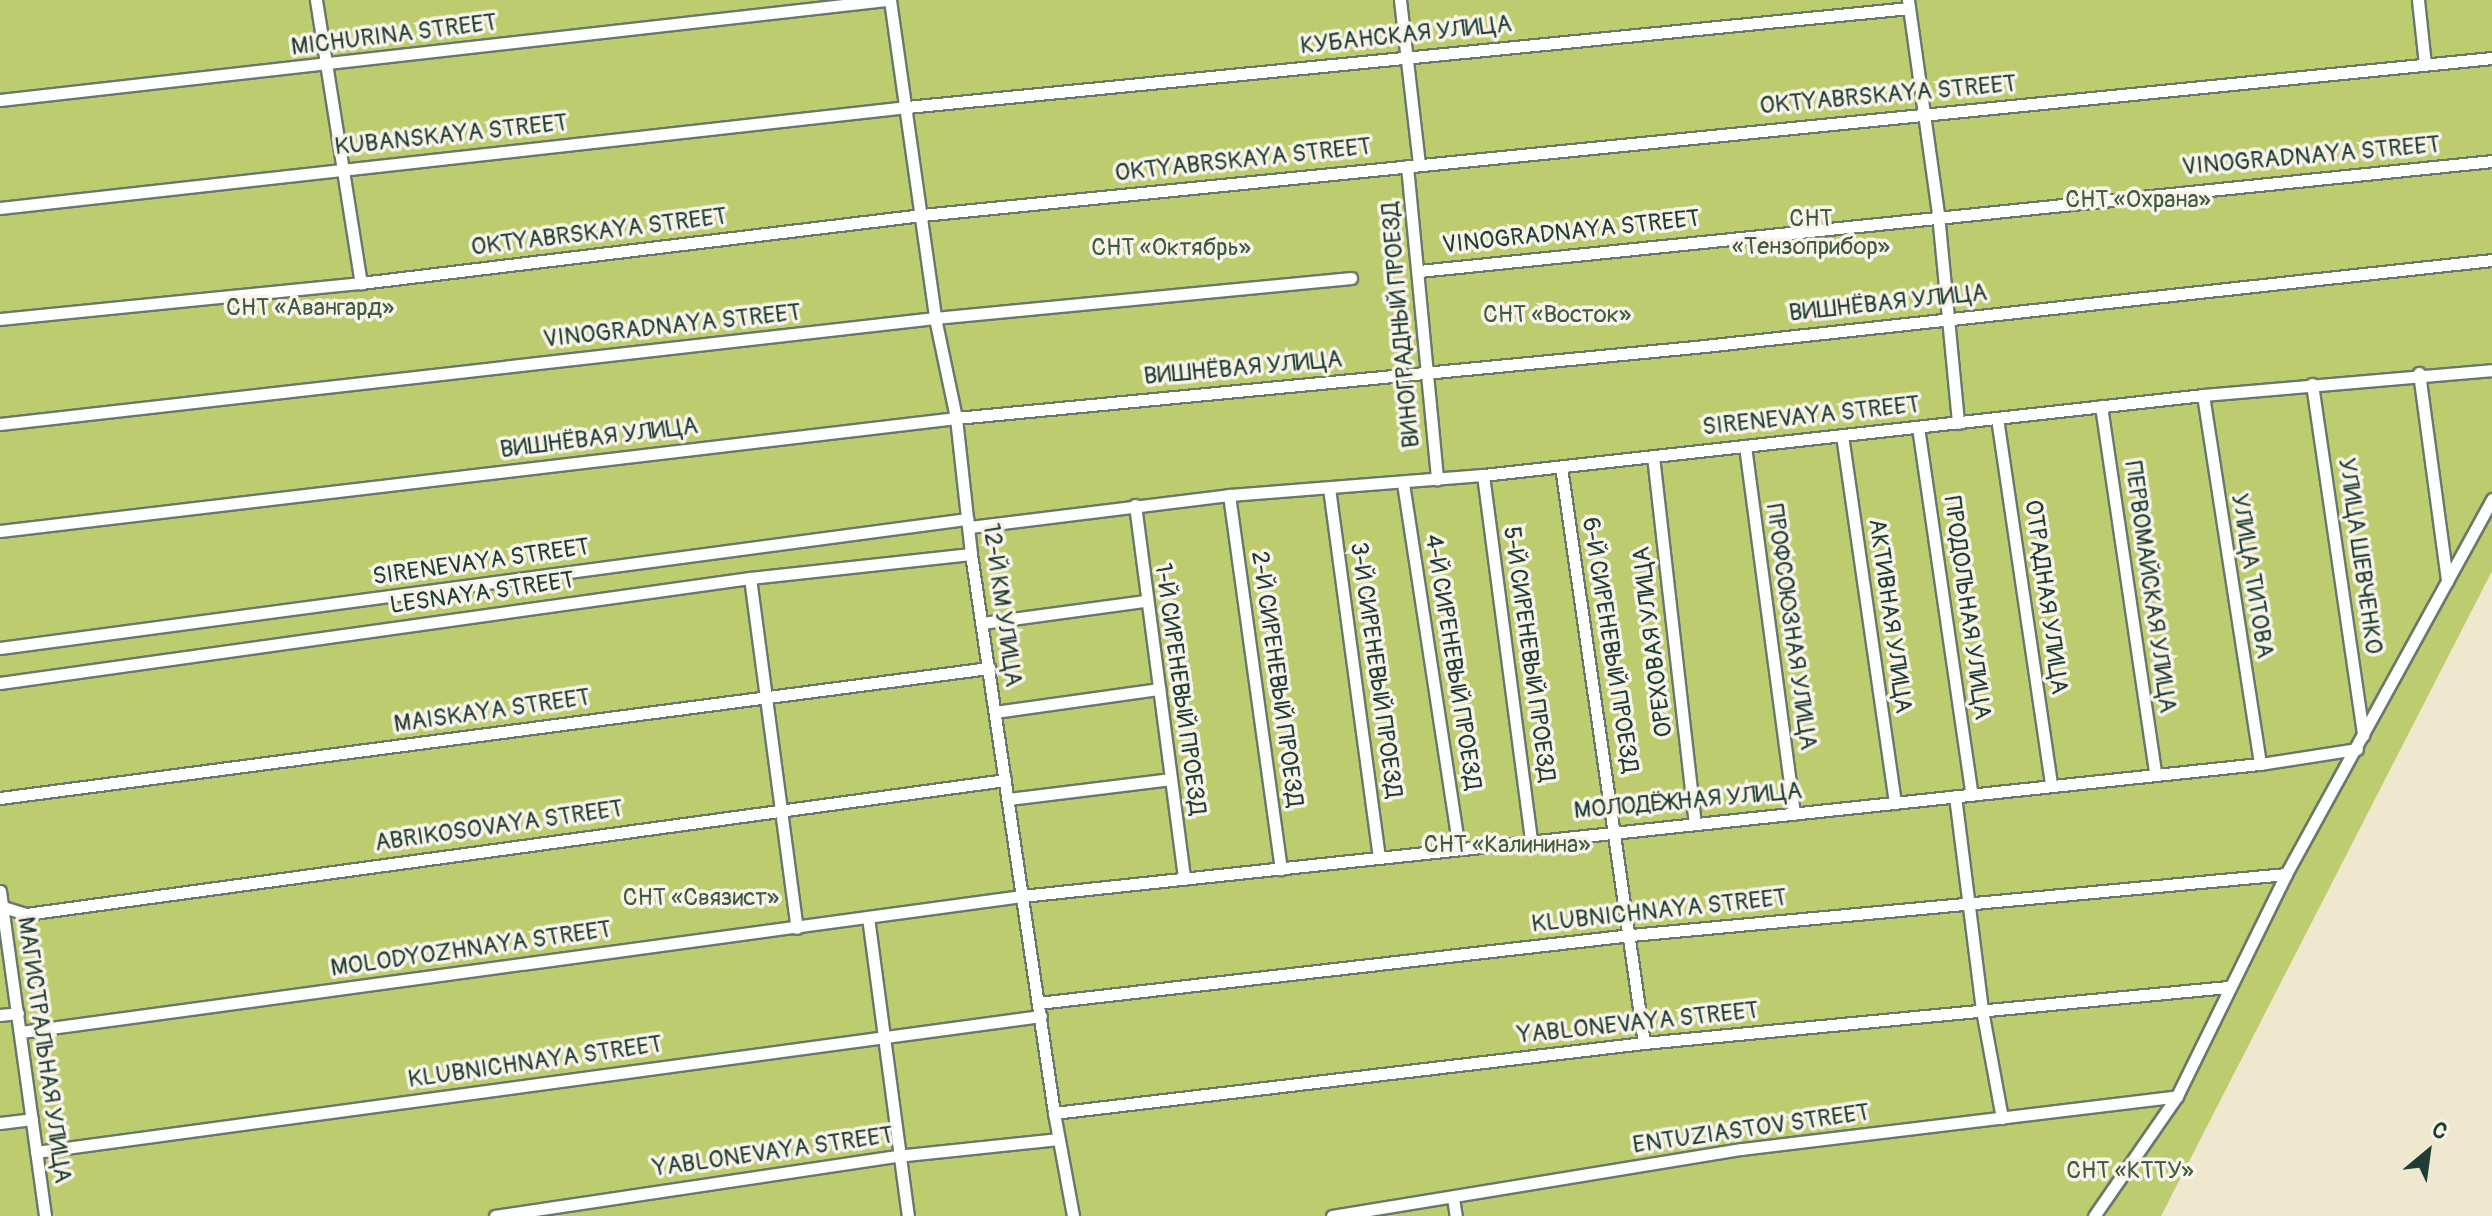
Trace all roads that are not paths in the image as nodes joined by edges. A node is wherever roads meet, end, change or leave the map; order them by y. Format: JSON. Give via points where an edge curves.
{"nodes":[{"id":1,"x":316,"y":0,"type":"edge"},
{"id":2,"x":889,"y":0,"type":"edge"},
{"id":3,"x":1400,"y":0,"type":"edge"},
{"id":4,"x":2418,"y":0,"type":"edge"},
{"id":5,"x":1908,"y":4,"type":"edge"},
{"id":6,"x":1406,"y":56,"type":"junction"},
{"id":7,"x":2492,"y":58,"type":"edge"},
{"id":8,"x":2425,"y":64,"type":"junction"},
{"id":9,"x":325,"y":66,"type":"junction"},
{"id":10,"x":0,"y":100,"type":"edge"},
{"id":11,"x":907,"y":107,"type":"junction"},
{"id":12,"x":1924,"y":114,"type":"junction"},
{"id":13,"x":2492,"y":161,"type":"edge"},
{"id":14,"x":1413,"y":165,"type":"junction"},
{"id":15,"x":341,"y":169,"type":"junction"},
{"id":16,"x":0,"y":208,"type":"edge"},
{"id":17,"x":1938,"y":214,"type":"junction"},
{"id":18,"x":922,"y":215,"type":"junction"},
{"id":19,"x":2492,"y":260,"type":"edge"},
{"id":20,"x":1419,"y":271,"type":"junction"},
{"id":21,"x":1351,"y":278,"type":"dead end"},
{"id":22,"x":361,"y":283,"type":"junction"},
{"id":23,"x":935,"y":318,"type":"junction"},
{"id":24,"x":1950,"y":318,"type":"junction"},
{"id":25,"x":0,"y":319,"type":"edge"},
{"id":26,"x":2492,"y":370,"type":"edge"},
{"id":27,"x":1429,"y":373,"type":"junction"},
{"id":28,"x":2419,"y":373,"type":"junction"},
{"id":29,"x":2312,"y":384,"type":"junction"},
{"id":30,"x":2203,"y":395,"type":"junction"},
{"id":31,"x":2101,"y":406,"type":"junction"},
{"id":32,"x":956,"y":418,"type":"junction"},
{"id":33,"x":1997,"y":418,"type":"junction"},
{"id":34,"x":1958,"y":423,"type":"junction"},
{"id":35,"x":0,"y":424,"type":"edge"},
{"id":36,"x":1918,"y":427,"type":"junction"},
{"id":37,"x":1842,"y":435,"type":"junction"},
{"id":38,"x":1745,"y":446,"type":"junction"},
{"id":39,"x":1653,"y":456,"type":"junction"},
{"id":40,"x":1561,"y":467,"type":"junction"},
{"id":41,"x":1483,"y":475,"type":"junction"},
{"id":42,"x":1437,"y":480,"type":"junction"},
{"id":43,"x":1403,"y":483,"type":"junction"},
{"id":44,"x":1329,"y":488,"type":"junction"},
{"id":45,"x":1229,"y":495,"type":"junction"},
{"id":46,"x":2492,"y":499,"type":"edge"},
{"id":47,"x":1135,"y":505,"type":"junction"},
{"id":48,"x":968,"y":523,"type":"junction"},
{"id":49,"x":0,"y":531,"type":"edge"},
{"id":50,"x":971,"y":554,"type":"junction"},
{"id":51,"x":750,"y":578,"type":"junction"},
{"id":52,"x":2447,"y":581,"type":"junction"},
{"id":53,"x":1144,"y":601,"type":"junction"},
{"id":54,"x":982,"y":623,"type":"junction"},
{"id":55,"x":0,"y":648,"type":"edge"},
{"id":56,"x":989,"y":668,"type":"junction"},
{"id":57,"x":0,"y":683,"type":"edge"},
{"id":58,"x":1159,"y":689,"type":"junction"},
{"id":59,"x":767,"y":696,"type":"junction"},
{"id":60,"x":995,"y":712,"type":"junction"},
{"id":61,"x":2363,"y":735,"type":"junction"},
{"id":62,"x":2357,"y":749,"type":"junction"},
{"id":63,"x":2260,"y":764,"type":"junction"},
{"id":64,"x":2155,"y":773,"type":"junction"},
{"id":65,"x":1170,"y":779,"type":"junction"},
{"id":66,"x":1005,"y":780,"type":"junction"},
{"id":67,"x":2051,"y":782,"type":"junction"},
{"id":68,"x":1972,"y":795,"type":"junction"},
{"id":69,"x":1955,"y":796,"type":"junction"},
{"id":70,"x":0,"y":798,"type":"edge"},
{"id":71,"x":1008,"y":799,"type":"junction"},
{"id":72,"x":1895,"y":803,"type":"junction"},
{"id":73,"x":780,"y":810,"type":"junction"},
{"id":74,"x":1794,"y":814,"type":"junction"},
{"id":75,"x":1695,"y":823,"type":"junction"},
{"id":76,"x":1616,"y":830,"type":"junction"},
{"id":77,"x":1531,"y":839,"type":"junction"},
{"id":78,"x":1459,"y":848,"type":"junction"},
{"id":79,"x":1379,"y":857,"type":"junction"},
{"id":80,"x":1281,"y":869,"type":"junction"},
{"id":81,"x":2286,"y":874,"type":"junction"},
{"id":82,"x":1184,"y":879,"type":"junction"},
{"id":83,"x":0,"y":891,"type":"edge"},
{"id":84,"x":1022,"y":896,"type":"junction"},
{"id":85,"x":1970,"y":902,"type":"junction"},
{"id":86,"x":1,"y":906,"type":"edge"},
{"id":87,"x":868,"y":917,"type":"junction"},
{"id":88,"x":797,"y":928,"type":"junction"},
{"id":89,"x":1631,"y":935,"type":"junction"},
{"id":90,"x":2228,"y":987,"type":"junction"},
{"id":91,"x":1038,"y":1003,"type":"junction"},
{"id":92,"x":1982,"y":1010,"type":"junction"},
{"id":93,"x":18,"y":1013,"type":"junction"},
{"id":94,"x":0,"y":1015,"type":"edge"},
{"id":95,"x":1041,"y":1016,"type":"junction"},
{"id":96,"x":21,"y":1032,"type":"junction"},
{"id":97,"x":885,"y":1036,"type":"junction"},
{"id":98,"x":1644,"y":1043,"type":"junction"},
{"id":99,"x":2177,"y":1096,"type":"junction"},
{"id":100,"x":1054,"y":1113,"type":"junction"},
{"id":101,"x":2002,"y":1118,"type":"junction"},
{"id":102,"x":32,"y":1119,"type":"junction"},
{"id":103,"x":0,"y":1123,"type":"edge"},
{"id":104,"x":1058,"y":1139,"type":"junction"},
{"id":105,"x":36,"y":1152,"type":"junction"},
{"id":106,"x":897,"y":1156,"type":"junction"},
{"id":107,"x":1453,"y":1198,"type":"junction"},
{"id":108,"x":45,"y":1216,"type":"edge"},
{"id":109,"x":495,"y":1216,"type":"edge"},
{"id":110,"x":908,"y":1216,"type":"edge"},
{"id":111,"x":1073,"y":1216,"type":"edge"},
{"id":112,"x":1332,"y":1216,"type":"edge"},
{"id":113,"x":1456,"y":1216,"type":"edge"},
{"id":114,"x":2094,"y":1216,"type":"edge"}],
"edges":[{"from":1,"to":9,"type":"street"},
{"from":2,"to":9,"type":"street","name":"MICHURINA STREET"},
{"from":2,"to":11,"type":"street","name":"12-Й КМ УЛИЦА"},
{"from":3,"to":6,"type":"street","name":"ВИНОГРАДНЫЙ ПРОЕЗД"},
{"from":4,"to":8,"type":"street"},
{"from":5,"to":6,"type":"street","name":"КУБАНСКАЯ УЛИЦА"},
{"from":5,"to":12,"type":"street"},
{"from":6,"to":11,"type":"street","name":"КУБАНСКАЯ УЛИЦА"},
{"from":6,"to":14,"type":"street","name":"ВИНОГРАДНЫЙ ПРОЕЗД"},
{"from":7,"to":8,"type":"street","name":"OKTYABRSKAYA STREET"},
{"from":8,"to":12,"type":"street","name":"OKTYABRSKAYA STREET"},
{"from":9,"to":10,"type":"street","name":"MICHURINA STREET"},
{"from":9,"to":15,"type":"street"},
{"from":11,"to":15,"type":"street","name":"KUBANSKAYA STREET"},
{"from":11,"to":18,"type":"street","name":"12-Й КМ УЛИЦА"},
{"from":12,"to":14,"type":"street","name":"OKTYABRSKAYA STREET"},
{"from":12,"to":17,"type":"street"},
{"from":13,"to":17,"type":"street","name":"VINOGRADNAYA STREET"},
{"from":14,"to":18,"type":"street","name":"OKTYABRSKAYA STREET"},
{"from":14,"to":20,"type":"street","name":"ВИНОГРАДНЫЙ ПРОЕЗД"},
{"from":15,"to":16,"type":"street","name":"KUBANSKAYA STREET"},
{"from":15,"to":22,"type":"street"},
{"from":17,"to":20,"type":"street","name":"VINOGRADNAYA STREET"},
{"from":17,"to":24,"type":"street"},
{"from":18,"to":22,"type":"street","name":"OKTYABRSKAYA STREET"},
{"from":18,"to":23,"type":"street","name":"12-Й КМ УЛИЦА"},
{"from":19,"to":24,"type":"street","name":"ВИШНЁВАЯ УЛИЦА"},
{"from":20,"to":27,"type":"street","name":"ВИНОГРАДНЫЙ ПРОЕЗД"},
{"from":21,"to":23,"type":"street","name":"VINOGRADNAYA STREET"},
{"from":22,"to":25,"type":"street","name":"OKTYABRSKAYA STREET"},
{"from":23,"to":32,"type":"street","name":"12-Й КМ УЛИЦА"},
{"from":23,"to":35,"type":"street","name":"VINOGRADNAYA STREET"},
{"from":24,"to":27,"type":"street","name":"ВИШНЁВАЯ УЛИЦА"},
{"from":24,"to":34,"type":"street"},
{"from":26,"to":28,"type":"street","name":"SIRENEVAYA STREET"},
{"from":27,"to":32,"type":"street","name":"ВИШНЁВАЯ УЛИЦА"},
{"from":27,"to":42,"type":"street","name":"ВИНОГРАДНЫЙ ПРОЕЗД"},
{"from":28,"to":29,"type":"street","name":"SIRENEVAYA STREET"},
{"from":28,"to":52,"type":"street"},
{"from":29,"to":30,"type":"street","name":"SIRENEVAYA STREET"},
{"from":29,"to":61,"type":"street","name":"УЛИЦА ШЕВЧЕНКО"},
{"from":30,"to":31,"type":"street","name":"SIRENEVAYA STREET"},
{"from":30,"to":63,"type":"street","name":"УЛИЦА ТИТОВА"},
{"from":31,"to":33,"type":"street","name":"SIRENEVAYA STREET"},
{"from":31,"to":64,"type":"street","name":"ПЕРВОМАЙСКАЯ УЛИЦА"},
{"from":32,"to":48,"type":"street","name":"12-Й КМ УЛИЦА"},
{"from":32,"to":49,"type":"street","name":"ВИШНЁВАЯ УЛИЦА"},
{"from":33,"to":34,"type":"street","name":"SIRENEVAYA STREET"},
{"from":33,"to":67,"type":"street","name":"ОТРАДНАЯ УЛИЦА"},
{"from":34,"to":36,"type":"street","name":"SIRENEVAYA STREET"},
{"from":36,"to":37,"type":"street","name":"SIRENEVAYA STREET"},
{"from":36,"to":68,"type":"street","name":"ПРОДОЛЬНАЯ УЛИЦА"},
{"from":37,"to":38,"type":"street","name":"SIRENEVAYA STREET"},
{"from":37,"to":72,"type":"street","name":"АКТИВНАЯ УЛИЦА"},
{"from":38,"to":39,"type":"street","name":"SIRENEVAYA STREET"},
{"from":38,"to":74,"type":"street","name":"ПРОФСОЮЗНАЯ УЛИЦА"},
{"from":39,"to":40,"type":"street","name":"SIRENEVAYA STREET"},
{"from":39,"to":75,"type":"street","name":"ОРЕХОВАЯ УЛИЦА"},
{"from":40,"to":41,"type":"street","name":"SIRENEVAYA STREET"},
{"from":40,"to":76,"type":"street","name":"6-Й СИРЕНЕВЫЙ ПРОЕЗД"},
{"from":41,"to":42,"type":"street","name":"SIRENEVAYA STREET"},
{"from":41,"to":77,"type":"street","name":"5-Й СИРЕНЕВЫЙ ПРОЕЗД"},
{"from":42,"to":43,"type":"street","name":"SIRENEVAYA STREET"},
{"from":43,"to":44,"type":"street","name":"SIRENEVAYA STREET"},
{"from":43,"to":78,"type":"street","name":"4-Й СИРЕНЕВЫЙ ПРОЕЗД"},
{"from":44,"to":45,"type":"street","name":"SIRENEVAYA STREET"},
{"from":44,"to":79,"type":"street","name":"3-Й СИРЕНЕВЫЙ ПРОЕЗД"},
{"from":45,"to":47,"type":"street","name":"SIRENEVAYA STREET"},
{"from":45,"to":80,"type":"street","name":"2-Й СИРЕНЕВЫЙ ПРОЕЗД"},
{"from":46,"to":52,"type":"street"},
{"from":47,"to":48,"type":"street","name":"SIRENEVAYA STREET"},
{"from":47,"to":53,"type":"street","name":"1-Й СИРЕНЕВЫЙ ПРОЕЗД"},
{"from":48,"to":50,"type":"street","name":"12-Й КМ УЛИЦА"},
{"from":48,"to":55,"type":"street","name":"SIRENEVAYA STREET"},
{"from":50,"to":51,"type":"street","name":"LESNAYA STREET"},
{"from":50,"to":54,"type":"street","name":"12-Й КМ УЛИЦА"},
{"from":51,"to":57,"type":"street","name":"LESNAYA STREET"},
{"from":51,"to":59,"type":"street"},
{"from":52,"to":61,"type":"street"},
{"from":53,"to":54,"type":"street"},
{"from":53,"to":58,"type":"street","name":"1-Й СИРЕНЕВЫЙ ПРОЕЗД"},
{"from":54,"to":56,"type":"street","name":"12-Й КМ УЛИЦА"},
{"from":56,"to":59,"type":"street","name":"MAISKAYA STREET"},
{"from":56,"to":60,"type":"street","name":"12-Й КМ УЛИЦА"},
{"from":58,"to":60,"type":"street"},
{"from":58,"to":65,"type":"street","name":"1-Й СИРЕНЕВЫЙ ПРОЕЗД"},
{"from":59,"to":70,"type":"street","name":"MAISKAYA STREET"},
{"from":59,"to":73,"type":"street"},
{"from":60,"to":66,"type":"street","name":"12-Й КМ УЛИЦА"},
{"from":61,"to":62,"type":"street"},
{"from":62,"to":63,"type":"street","name":"МОЛОДЁЖНАЯ УЛИЦА"},
{"from":62,"to":81,"type":"street"},
{"from":63,"to":64,"type":"street","name":"МОЛОДЁЖНАЯ УЛИЦА"},
{"from":64,"to":67,"type":"street","name":"МОЛОДЁЖНАЯ УЛИЦА"},
{"from":65,"to":71,"type":"street"},
{"from":65,"to":82,"type":"street","name":"1-Й СИРЕНЕВЫЙ ПРОЕЗД"},
{"from":66,"to":71,"type":"street","name":"12-Й КМ УЛИЦА"},
{"from":66,"to":73,"type":"street","name":"ABRIKOSOVAYA STREET"},
{"from":67,"to":68,"type":"street","name":"МОЛОДЁЖНАЯ УЛИЦА"},
{"from":68,"to":69,"type":"street","name":"МОЛОДЁЖНАЯ УЛИЦА"},
{"from":69,"to":72,"type":"street","name":"МОЛОДЁЖНАЯ УЛИЦА"},
{"from":69,"to":85,"type":"street"},
{"from":71,"to":84,"type":"street","name":"12-Й КМ УЛИЦА"},
{"from":72,"to":74,"type":"street","name":"МОЛОДЁЖНАЯ УЛИЦА"},
{"from":73,"to":86,"type":"street","name":"ABRIKOSOVAYA STREET","via":[[26,914]]},
{"from":73,"to":88,"type":"street"},
{"from":74,"to":75,"type":"street","name":"МОЛОДЁЖНАЯ УЛИЦА"},
{"from":75,"to":76,"type":"street","name":"МОЛОДЁЖНАЯ УЛИЦА"},
{"from":76,"to":77,"type":"street","name":"МОЛОДЁЖНАЯ УЛИЦА"},
{"from":76,"to":89,"type":"street","name":"6-Й СИРЕНЕВЫЙ ПРОЕЗД"},
{"from":77,"to":78,"type":"street","name":"МОЛОДЁЖНАЯ УЛИЦА"},
{"from":78,"to":79,"type":"street","name":"МОЛОДЁЖНАЯ УЛИЦА"},
{"from":79,"to":80,"type":"street","name":"МОЛОДЁЖНАЯ УЛИЦА"},
{"from":80,"to":82,"type":"street","name":"МОЛОДЁЖНАЯ УЛИЦА"},
{"from":81,"to":85,"type":"street","name":"KLUBNICHNAYA STREET"},
{"from":81,"to":90,"type":"street"},
{"from":82,"to":84,"type":"street","name":"МОЛОДЁЖНАЯ УЛИЦА"},
{"from":83,"to":86,"type":"street","name":"МАГИСТРАЛЬНАЯ УЛИЦА"},
{"from":84,"to":87,"type":"street","name":"MOLODYOZHNAYA STREET"},
{"from":84,"to":91,"type":"street","name":"12-Й КМ УЛИЦА"},
{"from":85,"to":89,"type":"street","name":"KLUBNICHNAYA STREET"},
{"from":85,"to":92,"type":"street"},
{"from":86,"to":93,"type":"street","name":"МАГИСТРАЛЬНАЯ УЛИЦА"},
{"from":87,"to":88,"type":"street","name":"MOLODYOZHNAYA STREET"},
{"from":87,"to":97,"type":"street"},
{"from":88,"to":96,"type":"street","name":"MOLODYOZHNAYA STREET"},
{"from":89,"to":91,"type":"street","name":"KLUBNICHNAYA STREET"},
{"from":89,"to":98,"type":"street","name":"6-Й СИРЕНЕВЫЙ ПРОЕЗД"},
{"from":90,"to":92,"type":"street","name":"YABLONEVAYA STREET"},
{"from":90,"to":99,"type":"street"},
{"from":91,"to":95,"type":"street","name":"12-Й КМ УЛИЦА"},
{"from":92,"to":98,"type":"street","name":"YABLONEVAYA STREET"},
{"from":92,"to":101,"type":"street"},
{"from":93,"to":94,"type":"street"},
{"from":93,"to":96,"type":"street","name":"МАГИСТРАЛЬНАЯ УЛИЦА"},
{"from":95,"to":97,"type":"street","name":"KLUBNICHNAYA STREET"},
{"from":95,"to":100,"type":"street","name":"12-Й КМ УЛИЦА"},
{"from":96,"to":102,"type":"street","name":"МАГИСТРАЛЬНАЯ УЛИЦА"},
{"from":97,"to":105,"type":"street","name":"KLUBNICHNAYA STREET"},
{"from":97,"to":106,"type":"street"},
{"from":98,"to":100,"type":"street","name":"YABLONEVAYA STREET"},
{"from":99,"to":101,"type":"street","name":"ENTUZIASTOV STREET"},
{"from":99,"to":114,"type":"street"},
{"from":100,"to":104,"type":"street","name":"12-Й КМ УЛИЦА"},
{"from":101,"to":107,"type":"street","name":"ENTUZIASTOV STREET","via":[[1742,1149]]},
{"from":102,"to":103,"type":"street"},
{"from":102,"to":105,"type":"street","name":"МАГИСТРАЛЬНАЯ УЛИЦА"},
{"from":104,"to":106,"type":"street","name":"YABLONEVAYA STREET"},
{"from":104,"to":111,"type":"street","name":"12-Й КМ УЛИЦА"},
{"from":105,"to":108,"type":"street","name":"МАГИСТРАЛЬНАЯ УЛИЦА"},
{"from":106,"to":109,"type":"street","name":"YABLONEVAYA STREET"},
{"from":106,"to":110,"type":"street"},
{"from":107,"to":112,"type":"street","name":"ENTUZIASTOV STREET"},
{"from":107,"to":113,"type":"street"}]}
